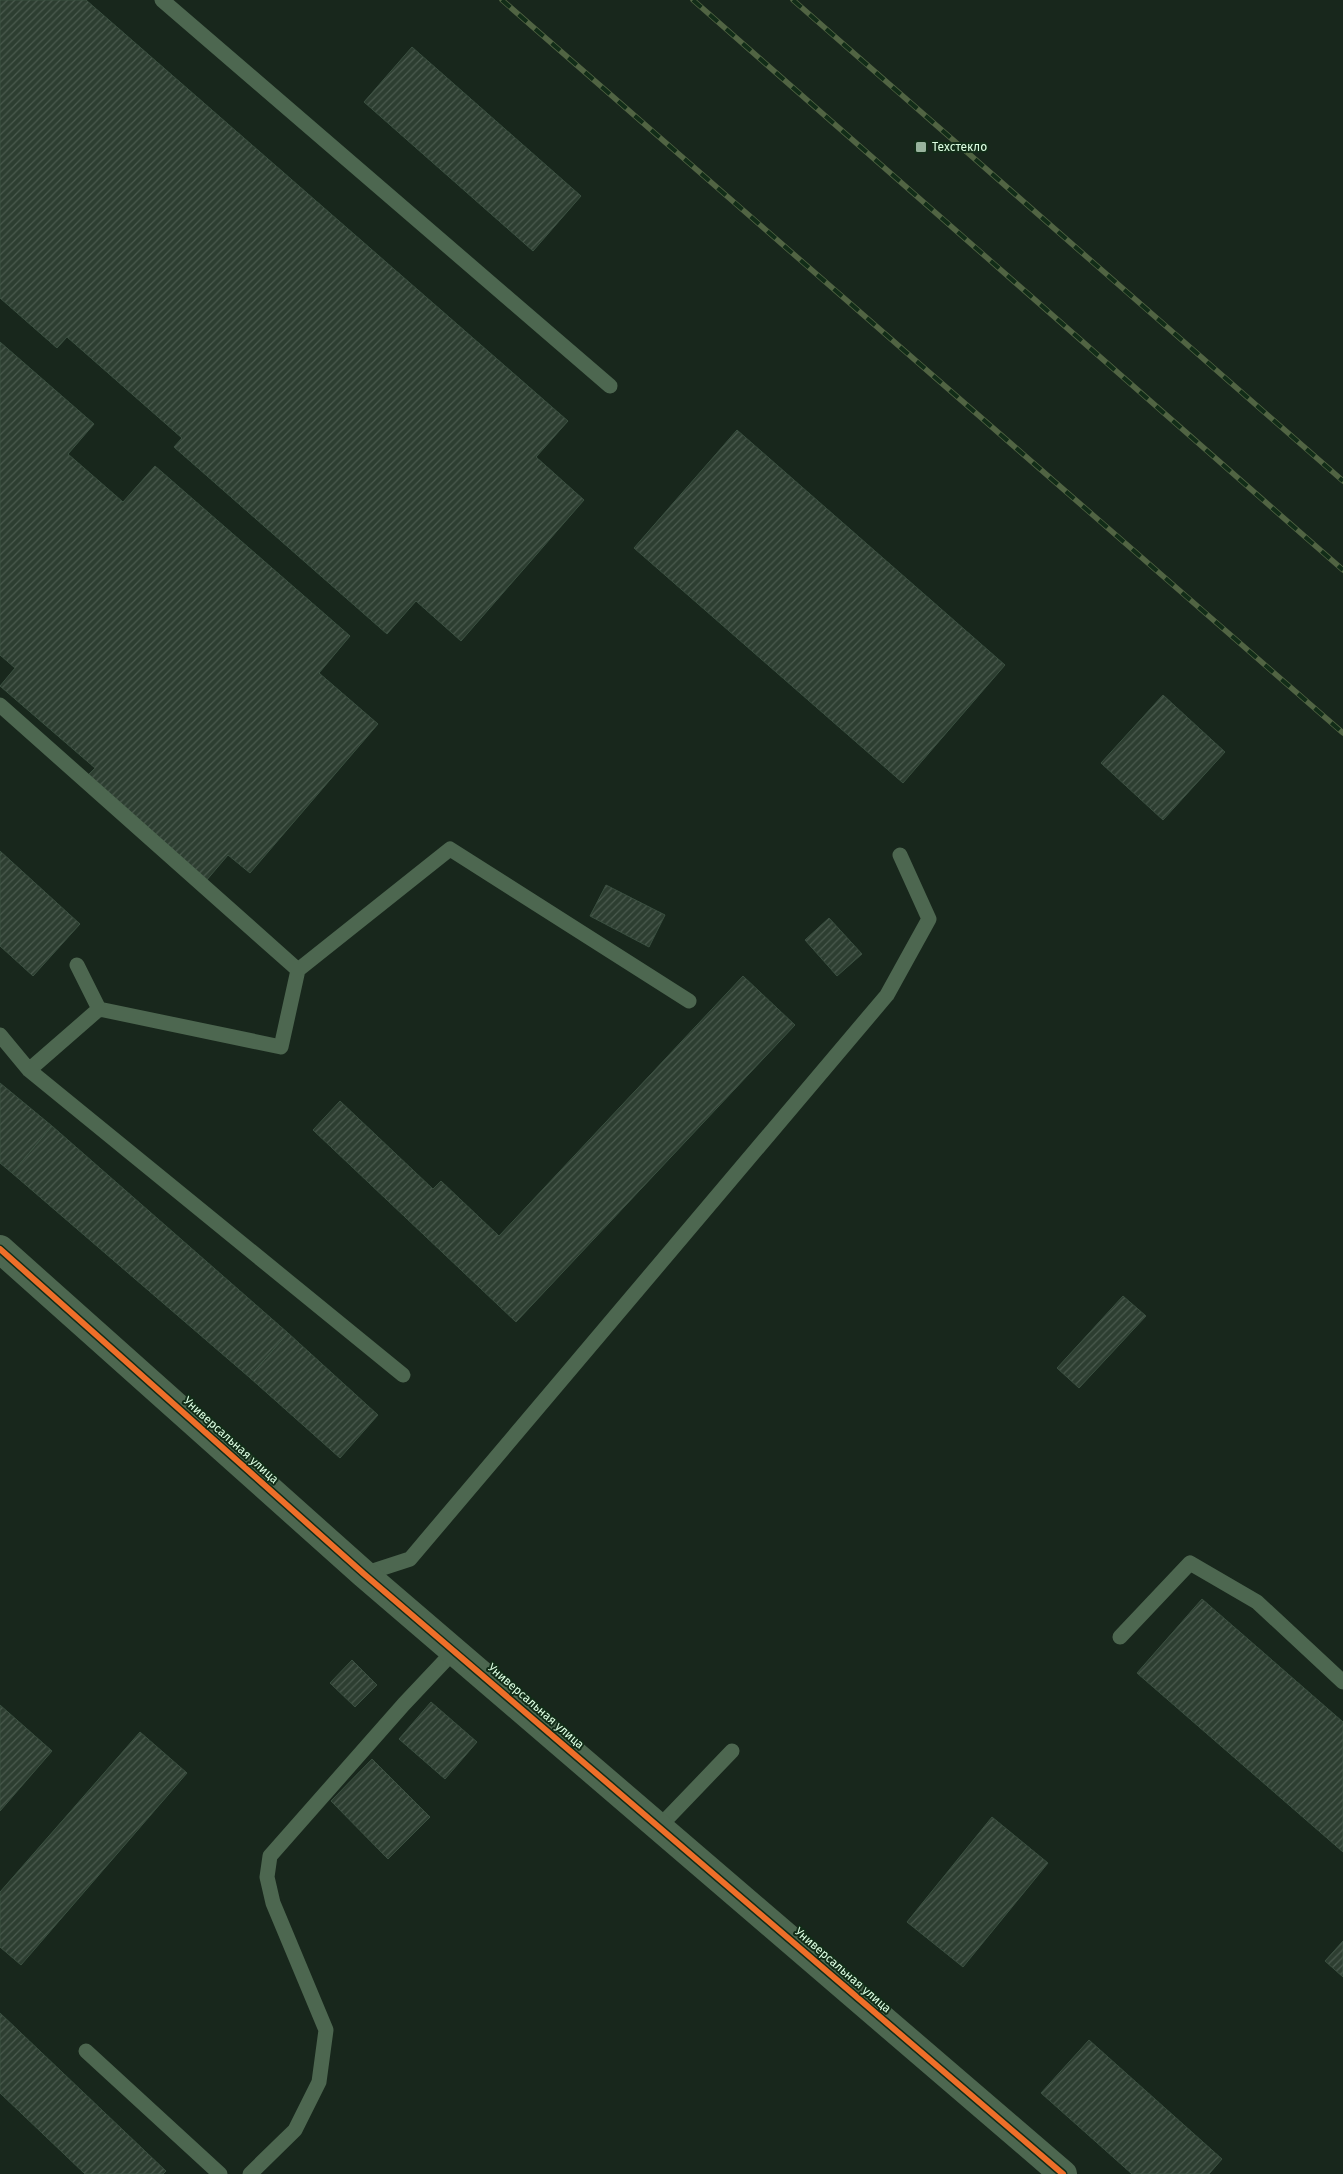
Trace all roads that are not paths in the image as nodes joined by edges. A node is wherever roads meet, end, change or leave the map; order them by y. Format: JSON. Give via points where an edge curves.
{"nodes":[{"id":1,"x":162,"y":0,"type":"edge"},
{"id":2,"x":610,"y":386,"type":"dead end"},
{"id":3,"x":0,"y":705,"type":"edge"},
{"id":4,"x":900,"y":855,"type":"dead end"},
{"id":5,"x":77,"y":965,"type":"dead end"},
{"id":6,"x":298,"y":970,"type":"junction"},
{"id":7,"x":689,"y":1001,"type":"dead end"},
{"id":8,"x":99,"y":1009,"type":"junction"},
{"id":9,"x":0,"y":1035,"type":"edge"},
{"id":10,"x":29,"y":1070,"type":"junction"},
{"id":11,"x":0,"y":1248,"type":"edge"},
{"id":12,"x":403,"y":1375,"type":"dead end"},
{"id":13,"x":364,"y":1574,"type":"junction"},
{"id":14,"x":1120,"y":1637,"type":"dead end"},
{"id":15,"x":454,"y":1651,"type":"junction"},
{"id":16,"x":1343,"y":1682,"type":"edge"},
{"id":17,"x":732,"y":1751,"type":"dead end"},
{"id":18,"x":659,"y":1827,"type":"junction"},
{"id":19,"x":86,"y":2051,"type":"dead end"},
{"id":20,"x":220,"y":2174,"type":"edge"},
{"id":21,"x":250,"y":2174,"type":"edge"},
{"id":22,"x":1063,"y":2174,"type":"edge"}],
"edges":[{"from":1,"to":2,"type":"lane"},
{"from":3,"to":6,"type":"lane"},
{"from":4,"to":13,"type":"lane","via":[[929,919],[887,995],[410,1559]]},
{"from":5,"to":8,"type":"lane"},
{"from":6,"to":7,"type":"lane","via":[[450,849]]},
{"from":6,"to":8,"type":"lane","via":[[281,1048]]},
{"from":8,"to":10,"type":"lane"},
{"from":9,"to":10,"type":"lane"},
{"from":10,"to":12,"type":"lane"},
{"from":11,"to":13,"type":"street","name":"Универсальная улица"},
{"from":13,"to":15,"type":"street","name":"Универсальная улица"},
{"from":14,"to":16,"type":"lane","via":[[1190,1563],[1258,1602]]},
{"from":15,"to":18,"type":"street","name":"Универсальная улица"},
{"from":15,"to":21,"type":"lane","via":[[270,1856],[267,1877],[273,1903],[326,2030],[319,2082],[295,2130]]},
{"from":17,"to":18,"type":"lane"},
{"from":18,"to":22,"type":"street","name":"Универсальная улица"},
{"from":19,"to":20,"type":"lane"}]}
